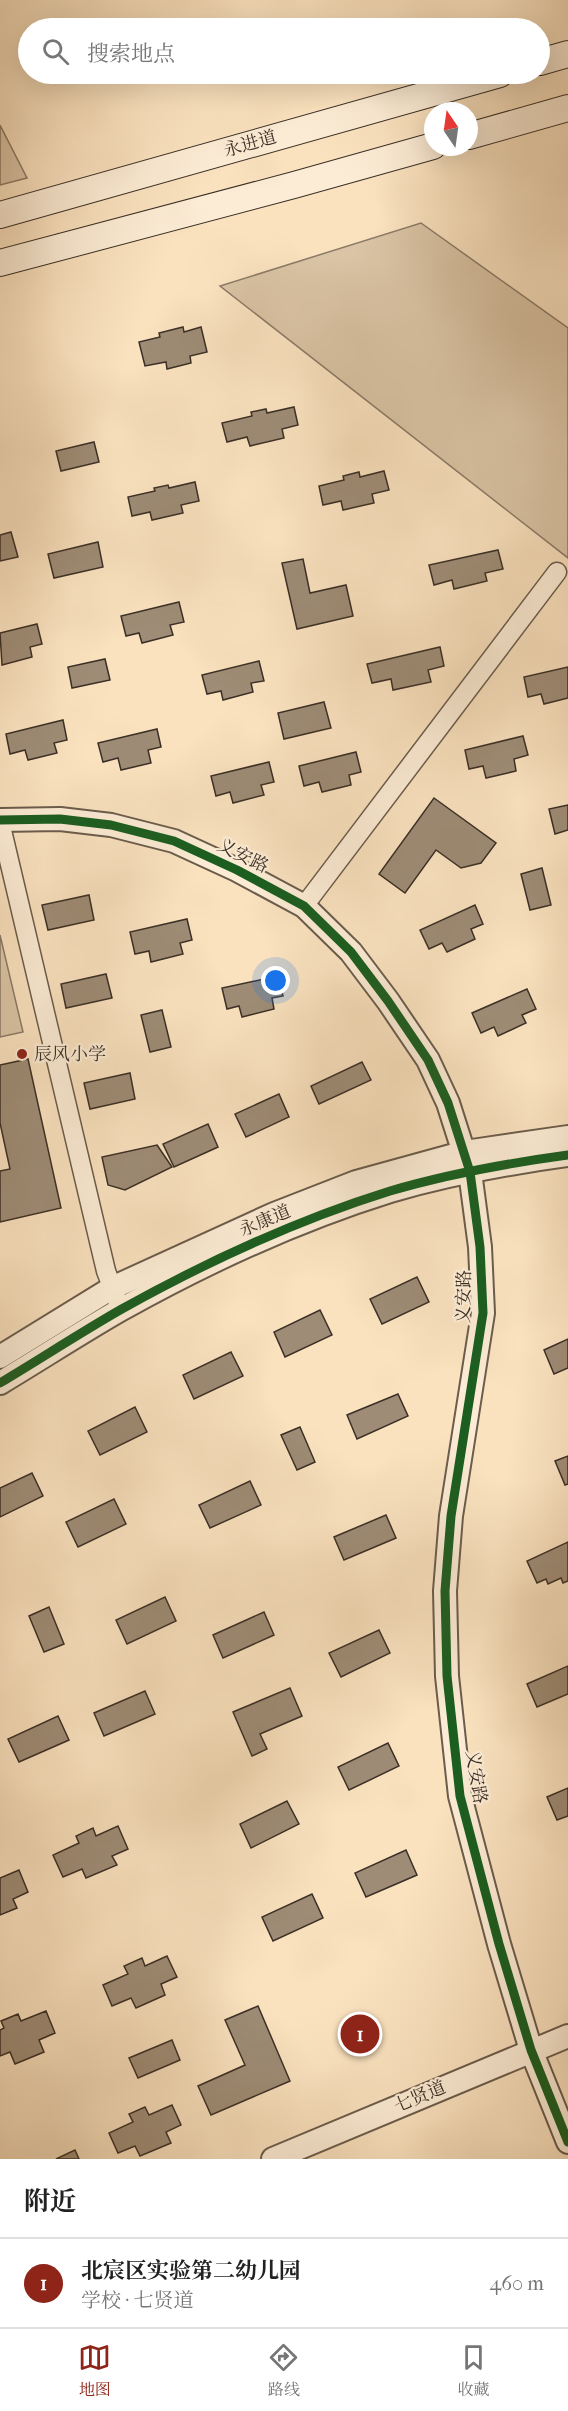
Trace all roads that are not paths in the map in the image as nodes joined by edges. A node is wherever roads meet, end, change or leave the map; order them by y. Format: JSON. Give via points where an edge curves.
{"nodes":[{"id":1,"x":568,"y":54,"type":"edge"},
{"id":2,"x":550,"y":59,"type":"edge"},
{"id":3,"x":465,"y":84,"type":"edge"},
{"id":4,"x":568,"y":108,"type":"edge"},
{"id":5,"x":478,"y":133,"type":"edge"},
{"id":6,"x":424,"y":149,"type":"edge"},
{"id":7,"x":0,"y":215,"type":"edge"},
{"id":8,"x":0,"y":263,"type":"edge"},
{"id":9,"x":557,"y":572,"type":"dead end"},
{"id":10,"x":0,"y":821,"type":"edge"},
{"id":11,"x":304,"y":906,"type":"junction"},
{"id":12,"x":568,"y":1137,"type":"edge"},
{"id":13,"x":568,"y":1155,"type":"edge"},
{"id":14,"x":468,"y":1162,"type":"junction"},
{"id":15,"x":112,"y":1288,"type":"junction"},
{"id":16,"x":121,"y":1310,"type":"junction"},
{"id":17,"x":0,"y":1357,"type":"edge"},
{"id":18,"x":0,"y":1383,"type":"edge"},
{"id":19,"x":568,"y":2036,"type":"edge"},
{"id":20,"x":531,"y":2050,"type":"junction"},
{"id":21,"x":568,"y":2142,"type":"edge"},
{"id":22,"x":273,"y":2159,"type":"edge"}],
"edges":[{"from":1,"to":2,"type":"main road"},
{"from":3,"to":7,"type":"main road","name":"永进道"},
{"from":4,"to":5,"type":"main road"},
{"from":6,"to":8,"type":"main road"},
{"from":9,"to":11,"type":"street"},
{"from":10,"to":11,"type":"street","name":"义安路","via":[[60,819],[111,825],[174,841]]},
{"from":10,"to":15,"type":"street"},
{"from":11,"to":14,"type":"street","name":"义安路","via":[[351,952],[428,1060]]},
{"from":12,"to":14,"type":"street","name":"永康道"},
{"from":13,"to":14,"type":"street","name":"永康道"},
{"from":14,"to":15,"type":"street","name":"永康道","via":[[356,1182],[274,1214]]},
{"from":14,"to":16,"type":"street","name":"永康道","via":[[314,1218],[233,1253]]},
{"from":14,"to":20,"type":"street","name":"义安路","via":[[480,1247],[483,1313],[451,1515],[445,1592],[447,1676],[460,1796]]},
{"from":15,"to":16,"type":"street"},
{"from":15,"to":17,"type":"street","name":"永康道"},
{"from":16,"to":18,"type":"street","name":"永康道"},
{"from":19,"to":20,"type":"street","name":"七贤道"},
{"from":20,"to":21,"type":"street","name":"义安路"},
{"from":20,"to":22,"type":"street","name":"七贤道"}]}
